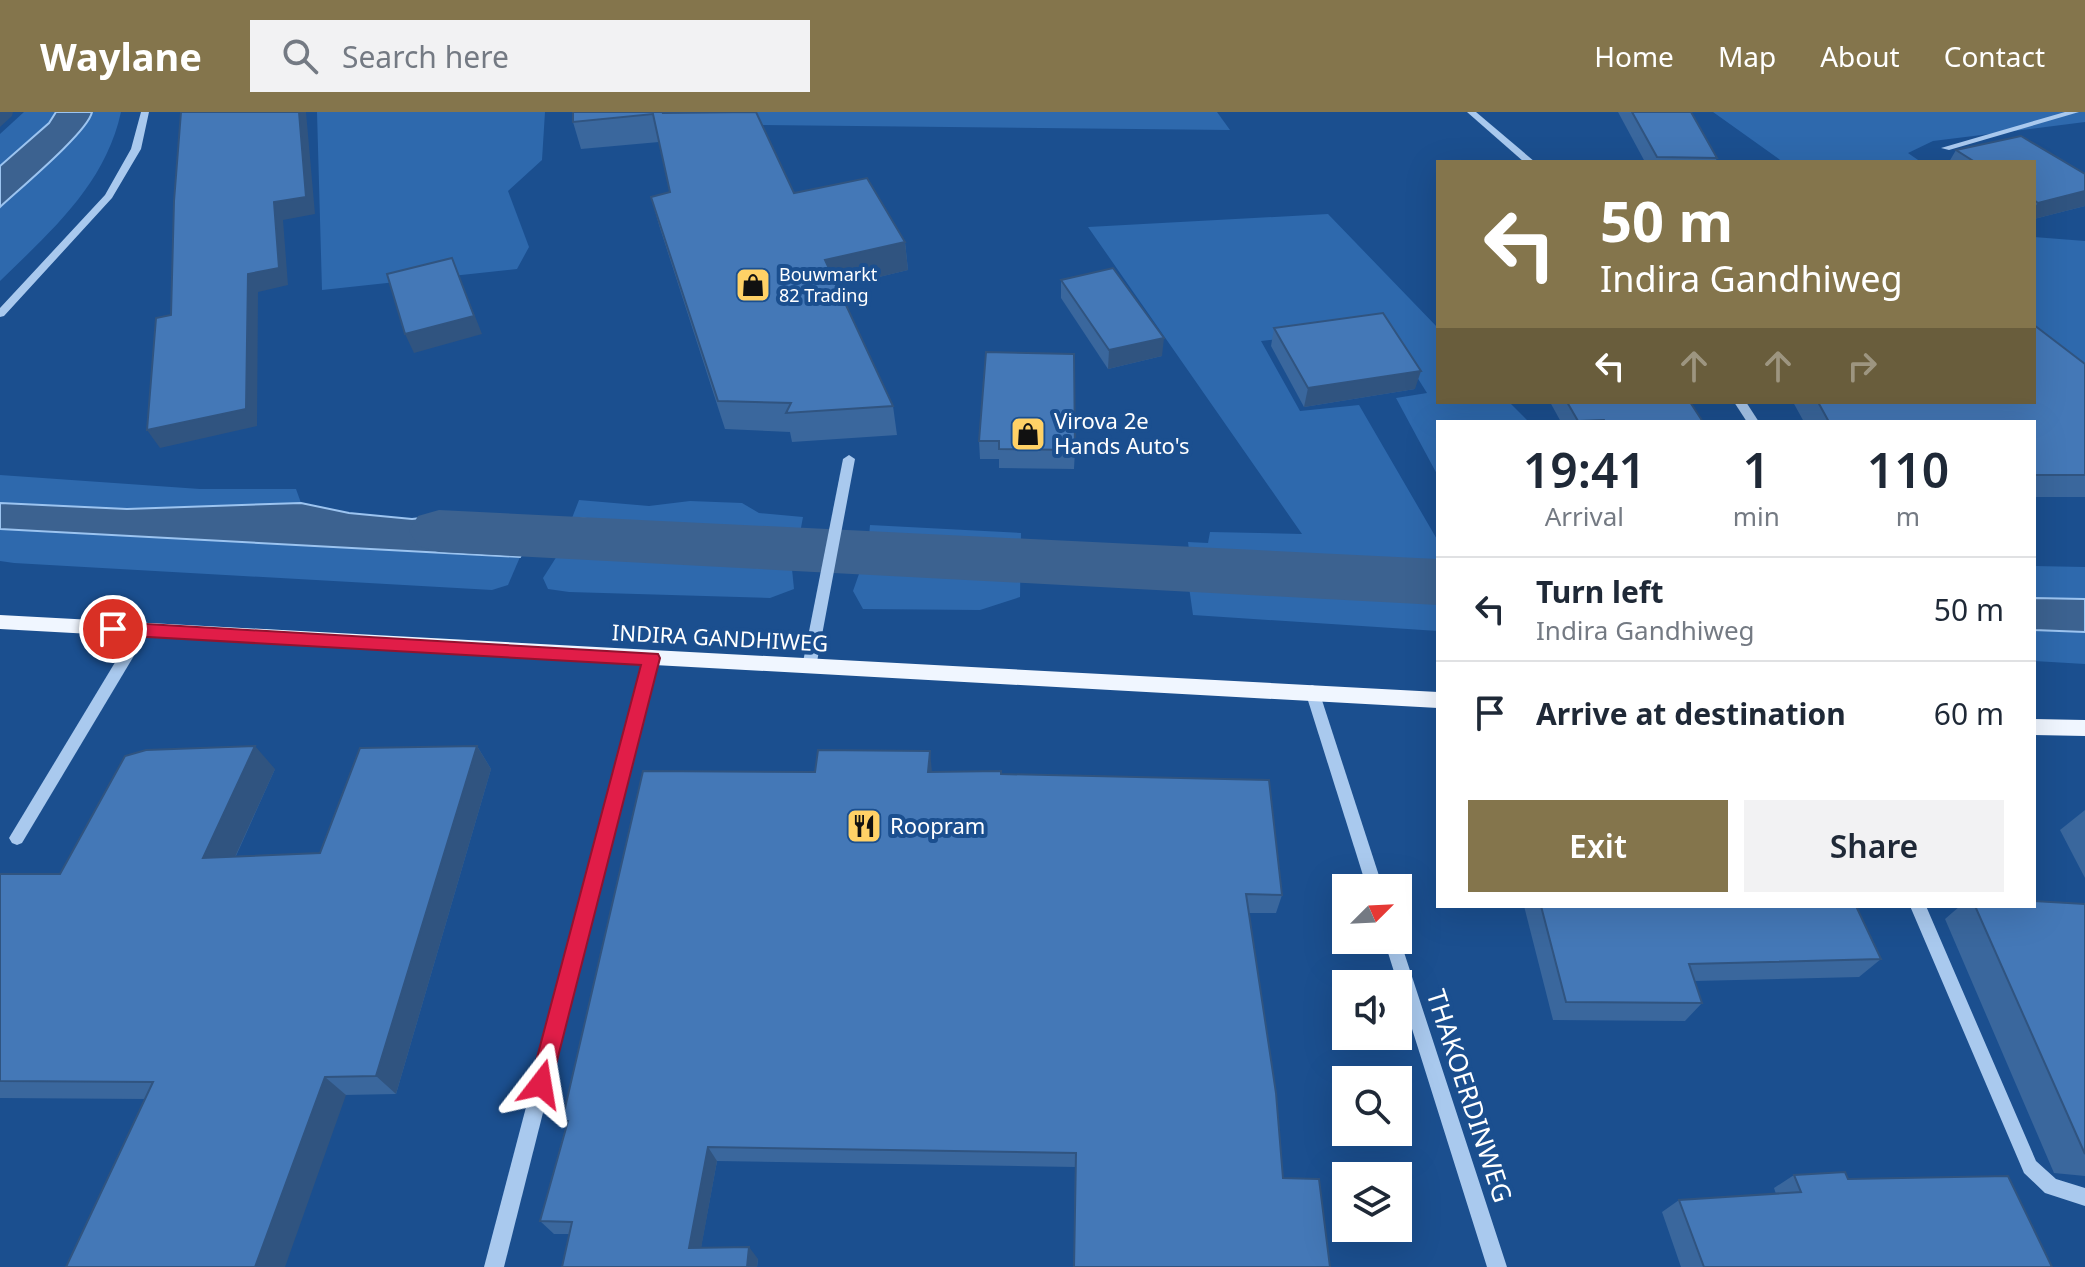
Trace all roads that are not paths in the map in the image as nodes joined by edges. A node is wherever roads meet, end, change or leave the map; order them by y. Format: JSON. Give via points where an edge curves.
{"nodes":[{"id":1,"x":145,"y":112,"type":"edge"},
{"id":2,"x":1471,"y":112,"type":"edge"},
{"id":3,"x":2075,"y":112,"type":"edge"},
{"id":4,"x":1946,"y":148,"type":"dead end"},
{"id":5,"x":1528,"y":160,"type":"edge"},
{"id":6,"x":0,"y":314,"type":"edge"},
{"id":7,"x":849,"y":459,"type":"dead end"},
{"id":8,"x":0,"y":622,"type":"edge"},
{"id":9,"x":142,"y":630,"type":"junction"},
{"id":10,"x":651,"y":658,"type":"junction"},
{"id":11,"x":809,"y":667,"type":"junction"},
{"id":12,"x":1312,"y":691,"type":"junction"},
{"id":13,"x":1436,"y":700,"type":"edge"},
{"id":14,"x":2036,"y":727,"type":"edge"},
{"id":15,"x":2085,"y":728,"type":"edge"},
{"id":16,"x":17,"y":838,"type":"dead end"},
{"id":17,"x":1371,"y":874,"type":"edge"},
{"id":18,"x":1919,"y":908,"type":"edge"},
{"id":19,"x":1396,"y":954,"type":"edge"},
{"id":20,"x":2085,"y":1197,"type":"edge"},
{"id":21,"x":494,"y":1267,"type":"edge"},
{"id":22,"x":1497,"y":1267,"type":"edge"}],
"edges":[{"from":1,"to":6,"type":"street","via":[[136,149],[109,196]]},
{"from":2,"to":5,"type":"street"},
{"from":3,"to":4,"type":"street"},
{"from":7,"to":11,"type":"street"},
{"from":8,"to":9,"type":"main road","name":"INDIRA GANDHIWEG"},
{"from":9,"to":10,"type":"main road","name":"INDIRA GANDHIWEG"},
{"from":9,"to":16,"type":"street"},
{"from":10,"to":11,"type":"main road","name":"INDIRA GANDHIWEG"},
{"from":10,"to":21,"type":"street"},
{"from":11,"to":12,"type":"main road","name":"INDIRA GANDHIWEG"},
{"from":12,"to":13,"type":"main road","name":"INDIRA GANDHIWEG"},
{"from":12,"to":17,"type":"street"},
{"from":14,"to":15,"type":"main road"},
{"from":18,"to":20,"type":"street","via":[[2030,1167],[2051,1187]]},
{"from":19,"to":22,"type":"street","name":"THAKOERDINWEG"}]}
